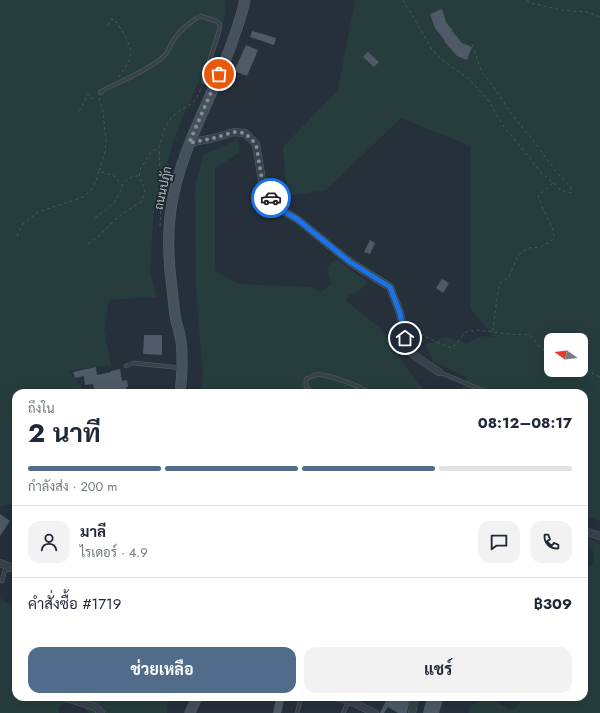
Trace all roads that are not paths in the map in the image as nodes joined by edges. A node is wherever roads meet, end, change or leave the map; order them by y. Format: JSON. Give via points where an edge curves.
{"nodes":[{"id":1,"x":245,"y":0,"type":"edge"},
{"id":2,"x":214,"y":87,"type":"junction"},
{"id":3,"x":100,"y":93,"type":"road end"},
{"id":4,"x":189,"y":143,"type":"junction"},
{"id":5,"x":126,"y":366,"type":"dead end"},
{"id":6,"x":182,"y":368,"type":"junction"},
{"id":7,"x":439,"y":372,"type":"joint"},
{"id":8,"x":180,"y":389,"type":"edge"},
{"id":9,"x":309,"y":389,"type":"edge"},
{"id":10,"x":365,"y":389,"type":"edge"},
{"id":11,"x":479,"y":389,"type":"edge"},
{"id":12,"x":588,"y":532,"type":"edge"},
{"id":13,"x":600,"y":536,"type":"edge"},
{"id":14,"x":0,"y":563,"type":"edge"},
{"id":15,"x":12,"y":567,"type":"edge"},
{"id":16,"x":12,"y":569,"type":"edge"},
{"id":17,"x":2,"y":581,"type":"dead end"},
{"id":18,"x":74,"y":701,"type":"edge"},
{"id":19,"x":195,"y":701,"type":"edge"},
{"id":20,"x":300,"y":701,"type":"edge"},
{"id":21,"x":349,"y":701,"type":"joint"},
{"id":22,"x":414,"y":701,"type":"edge"},
{"id":23,"x":101,"y":713,"type":"edge"},
{"id":24,"x":190,"y":713,"type":"edge"},
{"id":25,"x":297,"y":713,"type":"edge"},
{"id":26,"x":344,"y":713,"type":"edge"},
{"id":27,"x":375,"y":713,"type":"edge"},
{"id":28,"x":412,"y":713,"type":"edge"}],
"edges":[{"from":1,"to":2,"type":"main road","name":"ถนนปฏัก","via":[[240,21]]},
{"from":2,"to":3,"type":"lane","via":[[203,81],[220,24],[200,16],[184,27],[163,56]]},
{"from":2,"to":4,"type":"main road","name":"ถนนปฏัก"},
{"from":4,"to":6,"type":"main road","name":"ถนนปฏัก","via":[[174,195],[168,254],[181,341]]},
{"from":4,"to":7,"type":"street","via":[[234,132],[245,133],[256,144],[263,186],[275,206],[297,219],[350,262],[390,287],[400,313],[408,351]]},
{"from":5,"to":6,"type":"lane","via":[[134,363]]},
{"from":6,"to":8,"type":"main road","name":"ถนนปฏัก"},
{"from":7,"to":11,"type":"lane"},
{"from":9,"to":10,"type":"lane","via":[[306,379],[314,375],[324,375]]},
{"from":12,"to":13,"type":"street"},
{"from":14,"to":15,"type":"street"},
{"from":16,"to":17,"type":"lane","via":[[6,570]]},
{"from":18,"to":23,"type":"street","via":[[95,707]]},
{"from":19,"to":24,"type":"main road"},
{"from":20,"to":25,"type":"lane"},
{"from":21,"to":26,"type":"lane"},
{"from":21,"to":27,"type":"street"},
{"from":22,"to":28,"type":"street"}]}
